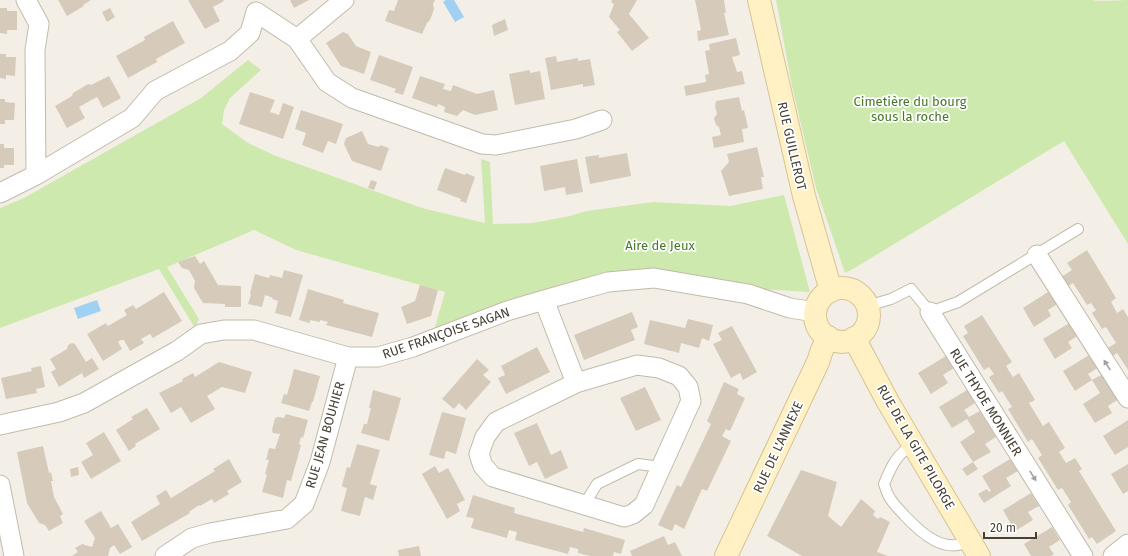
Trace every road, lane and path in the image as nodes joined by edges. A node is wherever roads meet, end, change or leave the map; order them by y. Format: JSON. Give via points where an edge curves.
{"nodes":[{"id":1,"x":26,"y":0,"type":"edge"},
{"id":2,"x":344,"y":0,"type":"edge"},
{"id":3,"x":759,"y":0,"type":"edge"},
{"id":4,"x":254,"y":6,"type":"edge"},
{"id":5,"x":297,"y":39,"type":"junction"},
{"id":6,"x":602,"y":120,"type":"dead end"},
{"id":7,"x":36,"y":175,"type":"junction"},
{"id":8,"x":0,"y":193,"type":"edge"},
{"id":9,"x":1078,"y":229,"type":"dead end"},
{"id":10,"x":1037,"y":255,"type":"junction"},
{"id":11,"x":830,"y":291,"type":"junction"},
{"id":12,"x":544,"y":300,"type":"junction"},
{"id":13,"x":867,"y":306,"type":"junction"},
{"id":14,"x":815,"y":312,"type":"junction"},
{"id":15,"x":930,"y":312,"type":"junction"},
{"id":16,"x":828,"y":337,"type":"junction"},
{"id":17,"x":854,"y":338,"type":"junction"},
{"id":18,"x":348,"y":357,"type":"junction"},
{"id":19,"x":576,"y":383,"type":"junction"},
{"id":20,"x":1128,"y":398,"type":"edge"},
{"id":21,"x":0,"y":425,"type":"edge"},
{"id":22,"x":913,"y":444,"type":"junction"},
{"id":23,"x":661,"y":467,"type":"junction"},
{"id":24,"x":0,"y":485,"type":"edge"},
{"id":25,"x":584,"y":505,"type":"junction"},
{"id":26,"x":1128,"y":544,"type":"edge"},
{"id":27,"x":975,"y":548,"type":"edge"},
{"id":28,"x":14,"y":556,"type":"edge"},
{"id":29,"x":165,"y":556,"type":"edge"},
{"id":30,"x":726,"y":556,"type":"edge"},
{"id":31,"x":1083,"y":556,"type":"edge"},
{"id":32,"x":1113,"y":556,"type":"edge"}],
"edges":[{"from":1,"to":7,"type":"street","via":[[39,24],[35,50]]},
{"from":2,"to":5,"type":"street"},
{"from":3,"to":11,"type":"street","name":"RUE GUILLEROT","via":[[804,196]]},
{"from":4,"to":5,"type":"street"},
{"from":4,"to":7,"type":"street","via":[[250,33],[230,51],[155,91],[132,118]]},
{"from":5,"to":6,"type":"street","via":[[326,82],[352,98],[482,144],[496,145],[576,129]]},
{"from":7,"to":8,"type":"street"},
{"from":9,"to":10,"type":"lane"},
{"from":10,"to":15,"type":"lane","via":[[958,302]]},
{"from":20,"to":10,"type":"street","one_way":true},
{"from":11,"to":13,"type":"street","via":[[848,288],[863,298]]},
{"from":11,"to":14,"type":"street","via":[[823,296]]},
{"from":12,"to":14,"type":"street","name":"RUE FRANÇOISE SAGAN","via":[[608,282],[654,278],[748,294],[790,308]]},
{"from":12,"to":18,"type":"street","name":"RUE FRANÇOISE SAGAN","via":[[507,311],[413,347],[378,357]]},
{"from":12,"to":19,"type":"street"},
{"from":13,"to":15,"type":"lane","name":"RUE THYDE MONNIER","via":[[911,289]]},
{"from":13,"to":17,"type":"street","via":[[868,321],[861,334]]},
{"from":14,"to":16,"type":"street","via":[[818,326]]},
{"from":15,"to":31,"type":"street","name":"RUE THYDE MONNIER","one_way":true},
{"from":16,"to":17,"type":"street","via":[[841,341]]},
{"from":16,"to":30,"type":"street","name":"RUE DE L'ANNEXE"},
{"from":17,"to":22,"type":"street","name":"RUE DE LA GITE PILORGE"},
{"from":18,"to":21,"type":"street","name":"RUE FRANÇOISE SAGAN","via":[[254,330],[224,330],[201,334],[177,351],[84,403],[59,412]]},
{"from":18,"to":29,"type":"street","name":"RUE JEAN BOUHIER","via":[[320,462],[304,504],[287,519],[192,538]]},
{"from":19,"to":23,"type":"street","via":[[637,364],[659,368],[680,376],[688,387],[691,401]]},
{"from":19,"to":25,"type":"street","via":[[496,422],[485,437],[479,454],[483,466],[493,477]]},
{"from":22,"to":27,"type":"street","name":"RUE DE LA GITE PILORGE"},
{"from":22,"to":27,"type":"lane","via":[[892,463],[884,484],[890,500],[918,530],[937,542],[954,546],[963,544]]},
{"from":23,"to":25,"type":"lane","via":[[638,464],[597,484]]},
{"from":23,"to":25,"type":"street","via":[[644,505],[633,514],[624,517]]},
{"from":24,"to":28,"type":"street"},
{"from":26,"to":32,"type":"street"}]}
